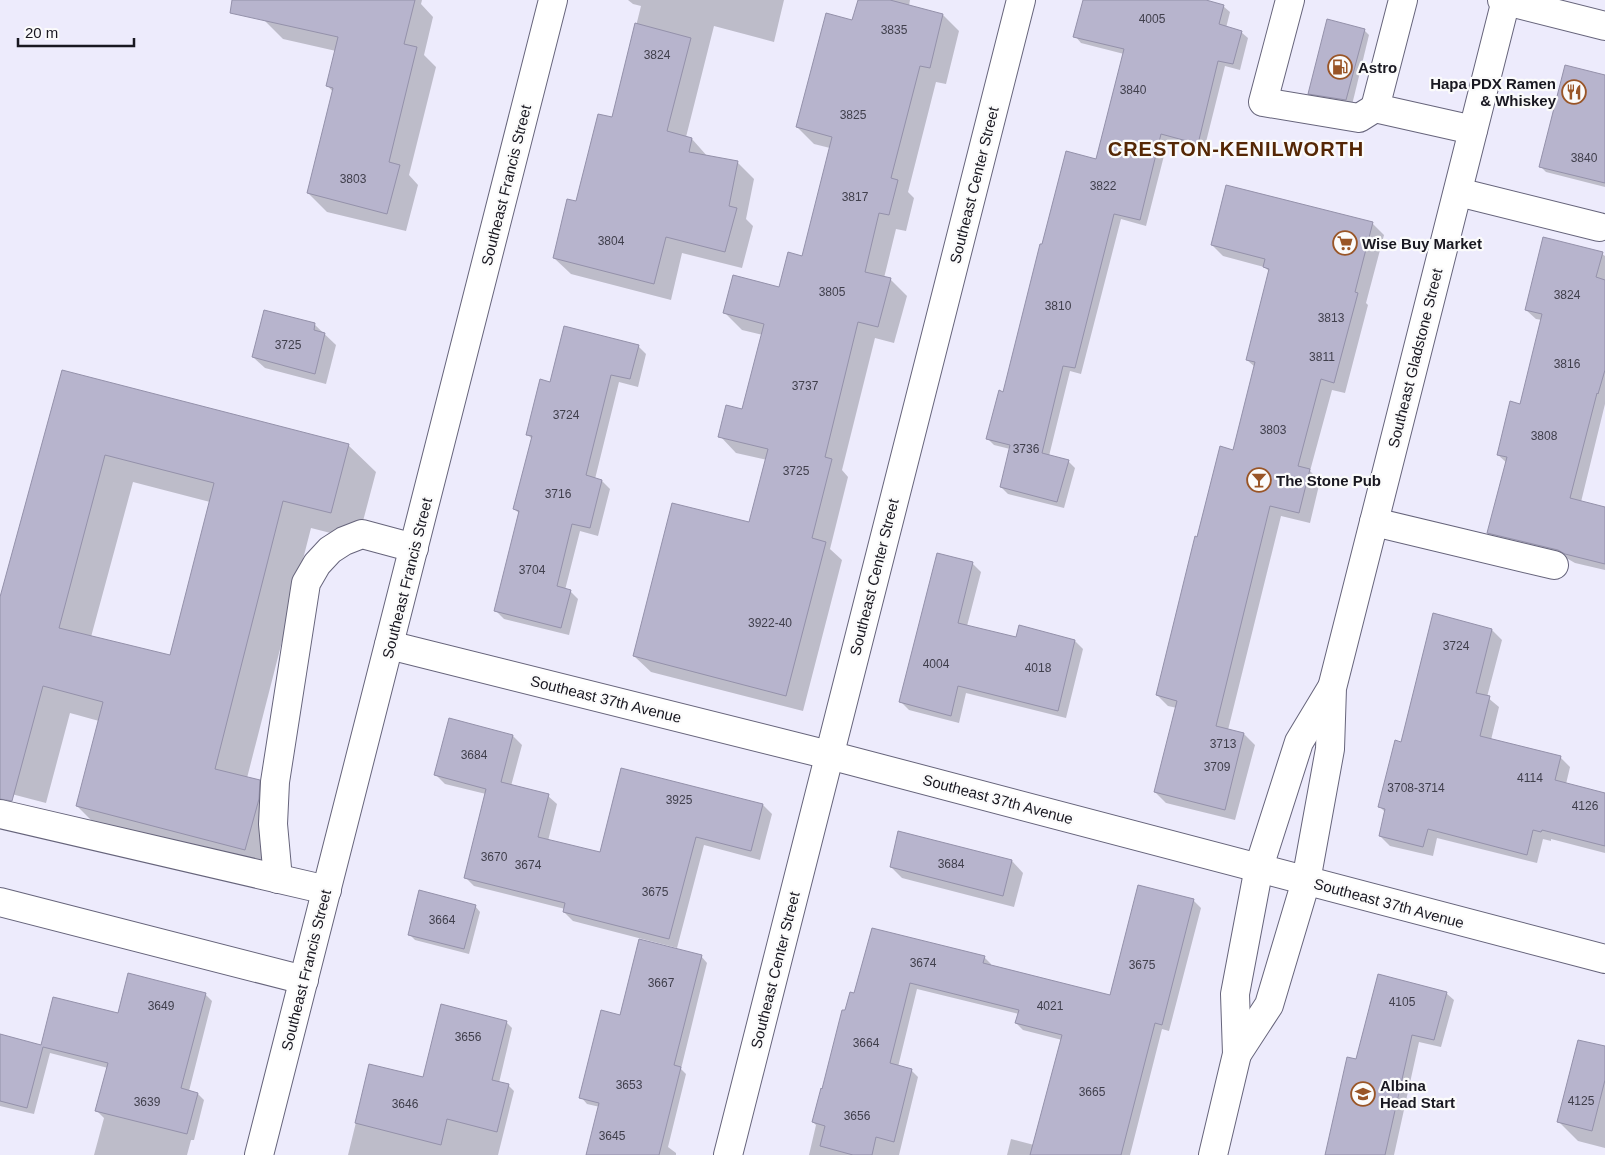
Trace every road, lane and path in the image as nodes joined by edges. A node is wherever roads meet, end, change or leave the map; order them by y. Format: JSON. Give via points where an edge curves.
{"nodes":[{"id":1,"x":553,"y":0,"type":"edge"},
{"id":2,"x":1020,"y":0,"type":"edge"},
{"id":3,"x":1290,"y":0,"type":"edge"},
{"id":4,"x":1403,"y":0,"type":"edge"},
{"id":5,"x":1505,"y":0,"type":"edge"},
{"id":6,"x":1605,"y":26,"type":"edge"},
{"id":7,"x":1375,"y":108,"type":"junction"},
{"id":8,"x":1473,"y":130,"type":"junction"},
{"id":9,"x":1458,"y":192,"type":"junction"},
{"id":10,"x":1599,"y":228,"type":"dead end"},
{"id":11,"x":1374,"y":522,"type":"junction"},
{"id":12,"x":414,"y":548,"type":"junction"},
{"id":13,"x":1554,"y":565,"type":"dead end"},
{"id":14,"x":390,"y":645,"type":"junction"},
{"id":15,"x":1332,"y":688,"type":"junction"},
{"id":16,"x":829,"y":755,"type":"junction"},
{"id":17,"x":0,"y":814,"type":"edge"},
{"id":18,"x":1259,"y":867,"type":"junction"},
{"id":19,"x":278,"y":879,"type":"junction"},
{"id":20,"x":1306,"y":881,"type":"junction"},
{"id":21,"x":327,"y":890,"type":"junction"},
{"id":22,"x":0,"y":902,"type":"edge"},
{"id":23,"x":1605,"y":959,"type":"edge"},
{"id":24,"x":304,"y":980,"type":"junction"},
{"id":25,"x":1237,"y":1054,"type":"junction"},
{"id":26,"x":259,"y":1155,"type":"edge"},
{"id":27,"x":728,"y":1155,"type":"edge"},
{"id":28,"x":1213,"y":1155,"type":"edge"}],
"edges":[{"from":1,"to":12,"type":"street","name":"Southeast Francis Street"},
{"from":2,"to":16,"type":"street","name":"Southeast Center Street"},
{"from":3,"to":7,"type":"street","via":[[1263,102],[1358,118]]},
{"from":4,"to":7,"type":"street"},
{"from":5,"to":6,"type":"street"},
{"from":5,"to":8,"type":"street","name":"Southeast Gladstone Street"},
{"from":7,"to":8,"type":"street"},
{"from":8,"to":9,"type":"street","name":"Southeast Gladstone Street"},
{"from":9,"to":10,"type":"street"},
{"from":9,"to":11,"type":"street","name":"Southeast Gladstone Street"},
{"from":11,"to":13,"type":"street"},
{"from":11,"to":15,"type":"street","name":"Southeast Gladstone Street"},
{"from":12,"to":14,"type":"street","name":"Southeast Francis Street"},
{"from":12,"to":19,"type":"street","via":[[362,534],[330,550],[306,583],[275,782],[273,824]]},
{"from":14,"to":16,"type":"street","name":"Southeast 37th Avenue"},
{"from":14,"to":21,"type":"street","name":"Southeast Francis Street"},
{"from":15,"to":18,"type":"street","name":"Southeast Gladstone Street","via":[[1299,742]]},
{"from":15,"to":20,"type":"street","name":"Southeast Gladstone Street","via":[[1330,749]]},
{"from":16,"to":18,"type":"street","name":"Southeast 37th Avenue"},
{"from":16,"to":27,"type":"street","name":"Southeast Center Street"},
{"from":17,"to":19,"type":"street"},
{"from":18,"to":20,"type":"street","name":"Southeast 37th Avenue"},
{"from":18,"to":25,"type":"street","name":"Southeast Gladstone Street","via":[[1235,994]]},
{"from":19,"to":21,"type":"street"},
{"from":20,"to":23,"type":"street","name":"Southeast 37th Avenue"},
{"from":20,"to":25,"type":"street","name":"Southeast Gladstone Street","via":[[1269,1005]]},
{"from":21,"to":24,"type":"street","name":"Southeast Francis Street"},
{"from":22,"to":24,"type":"street"},
{"from":24,"to":26,"type":"street","name":"Southeast Francis Street"},
{"from":25,"to":28,"type":"street","name":"Southeast Gladstone Street"}]}
